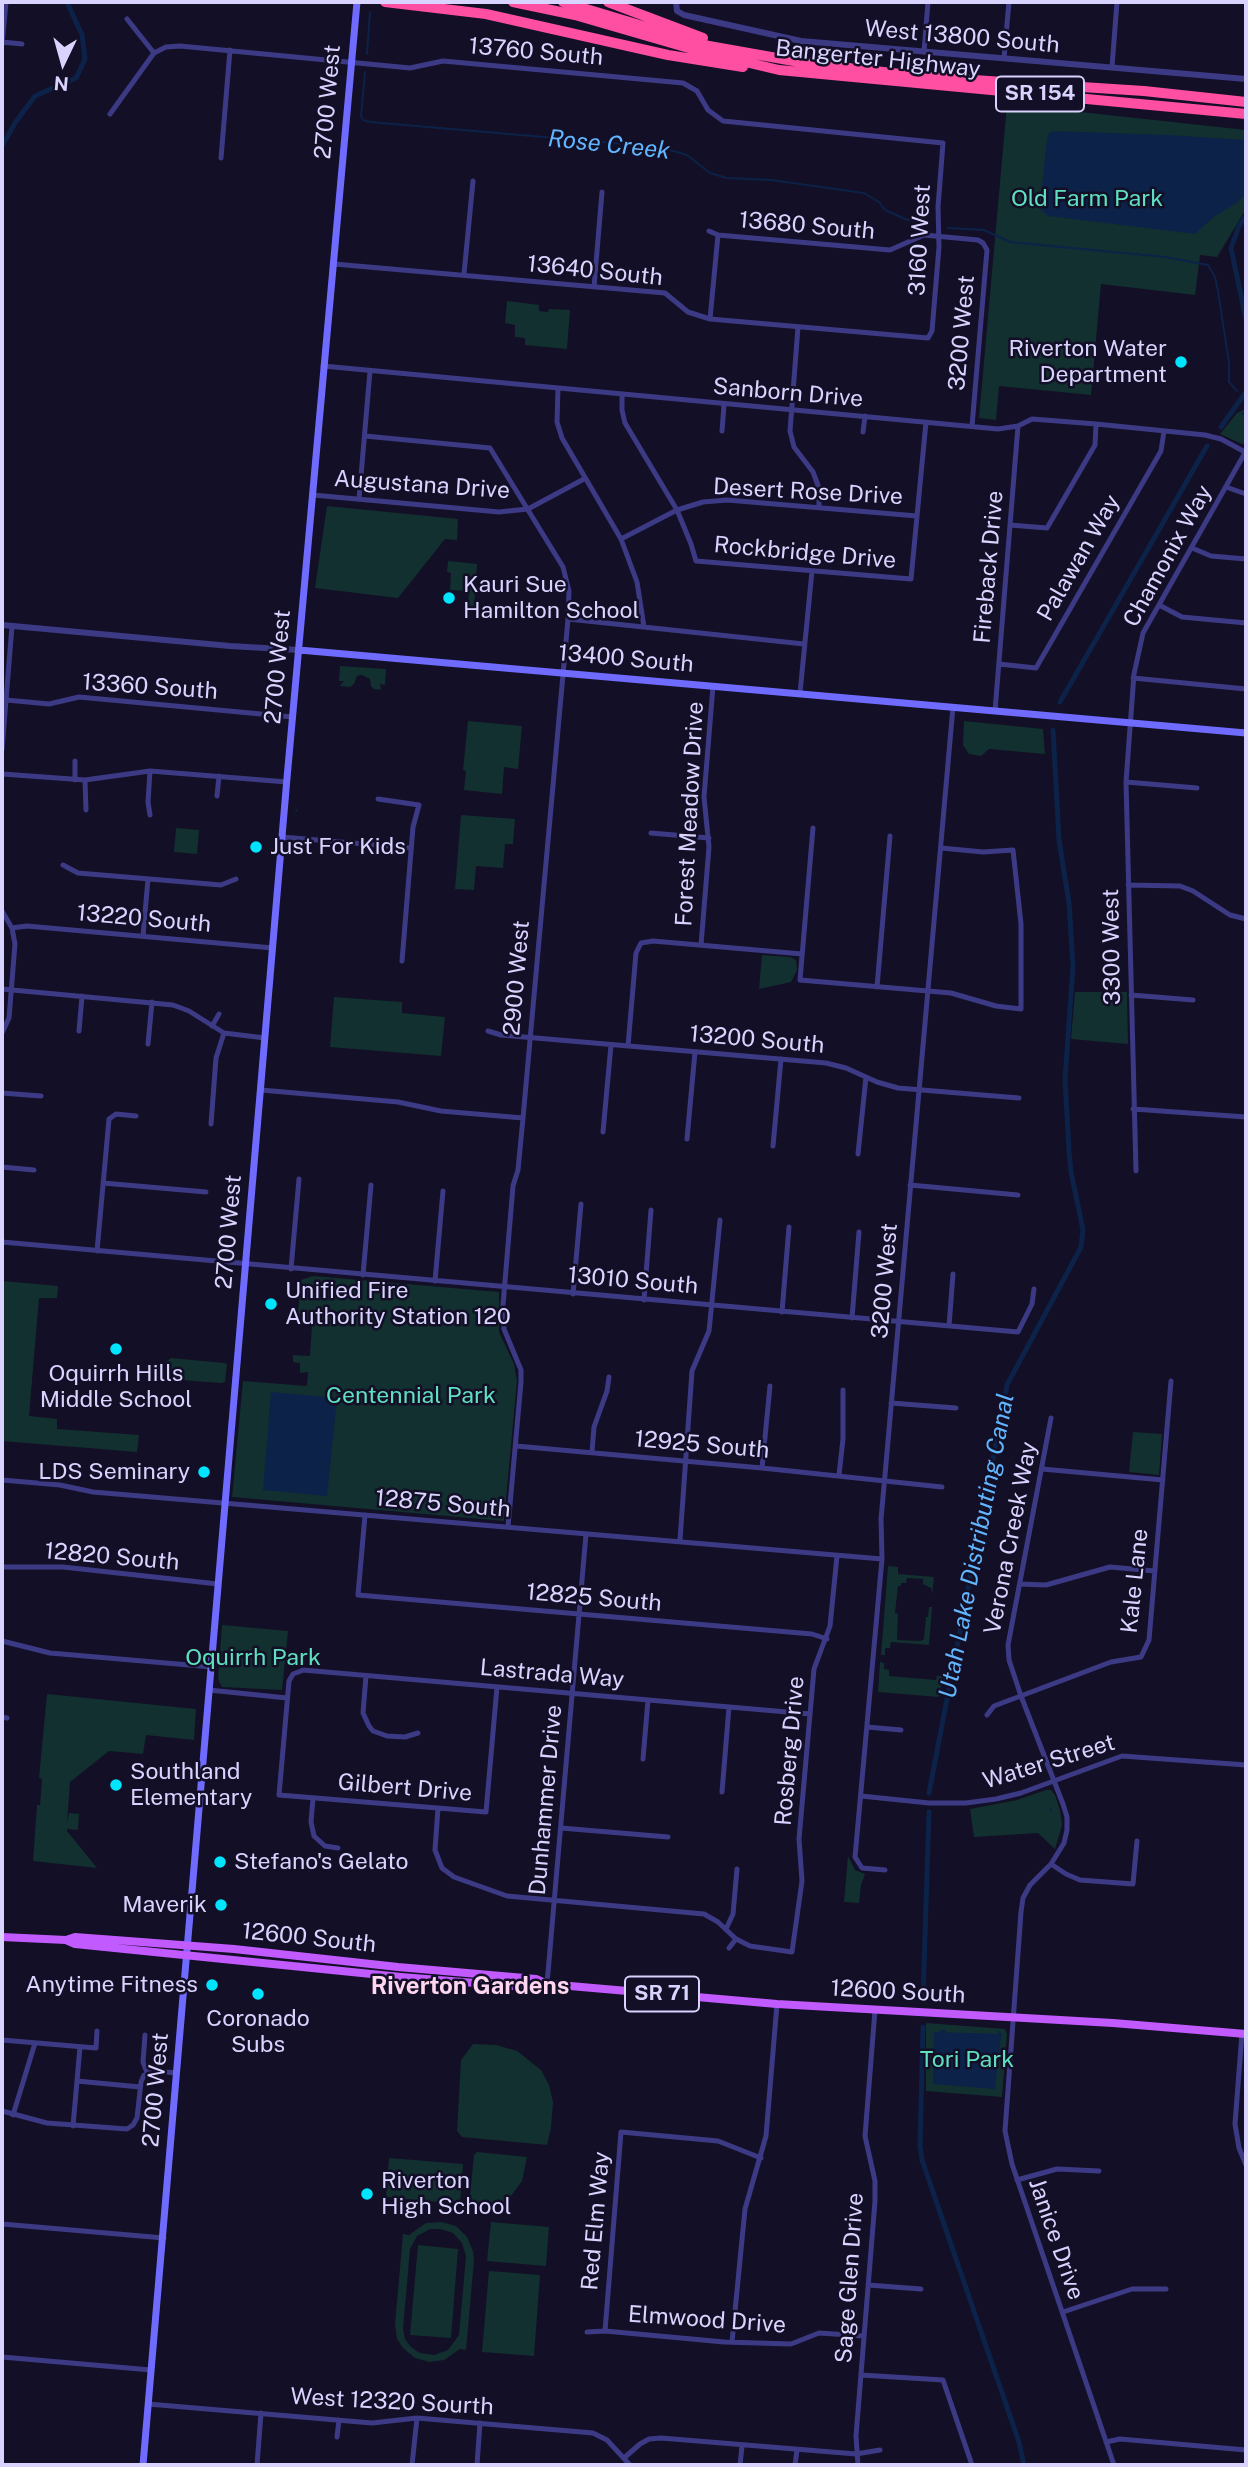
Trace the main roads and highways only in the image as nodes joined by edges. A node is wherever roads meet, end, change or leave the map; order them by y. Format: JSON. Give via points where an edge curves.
{"nodes":[{"id":1,"x":357,"y":2,"type":"edge"},
{"id":2,"x":385,"y":2,"type":"edge"},
{"id":3,"x":513,"y":2,"type":"edge"},
{"id":4,"x":562,"y":2,"type":"edge"},
{"id":5,"x":608,"y":2,"type":"edge"},
{"id":6,"x":805,"y":63,"type":"junction"},
{"id":7,"x":834,"y":76,"type":"junction"},
{"id":8,"x":1246,"y":102,"type":"edge"},
{"id":9,"x":1246,"y":114,"type":"edge"},
{"id":10,"x":299,"y":650,"type":"junction"},
{"id":11,"x":1246,"y":733,"type":"edge"},
{"id":12,"x":2,"y":1937,"type":"edge"},
{"id":13,"x":187,"y":1950,"type":"junction"},
{"id":14,"x":398,"y":1967,"type":"junction"},
{"id":15,"x":341,"y":1971,"type":"junction"},
{"id":16,"x":547,"y":1984,"type":"junction"},
{"id":17,"x":1244,"y":2034,"type":"edge"},
{"id":18,"x":143,"y":2465,"type":"edge"}],
"edges":[{"from":1,"to":10,"type":"main road","name":"2700 West"},
{"from":2,"to":7,"type":"highway","via":[[486,14],[706,62]]},
{"from":3,"to":7,"type":"highway","name":"Bangerter Highway","number":"SR 154","via":[[752,64]]},
{"from":4,"to":6,"type":"highway","name":"Bangerter Highway","number":"SR 154","via":[[709,46]]},
{"from":5,"to":6,"type":"highway","via":[[708,39]]},
{"from":6,"to":8,"type":"highway","name":"Bangerter Highway","number":"SR 154"},
{"from":7,"to":9,"type":"highway","name":"Bangerter Highway","number":"SR 154"},
{"from":10,"to":11,"type":"main road","name":"13400 South"},
{"from":10,"to":13,"type":"main road","name":"2700 West"},
{"from":12,"to":13,"type":"main road","name":"12600 South","number":"SR 71","via":[[75,1937]]},
{"from":13,"to":14,"type":"main road","name":"12600 South","number":"SR 71"},
{"from":13,"to":15,"type":"main road","name":"12600 South","number":"SR 71"},
{"from":13,"to":18,"type":"main road","name":"2700 West"},
{"from":14,"to":15,"type":"main road","via":[[392,1971],[346,1967]]},
{"from":14,"to":16,"type":"main road","name":"12600 South","number":"SR 71","via":[[536,1979]]},
{"from":15,"to":16,"type":"main road","name":"12600 South","number":"SR 71","via":[[537,1988]]},
{"from":16,"to":17,"type":"main road","name":"12600 South","number":"SR 71"}]}
